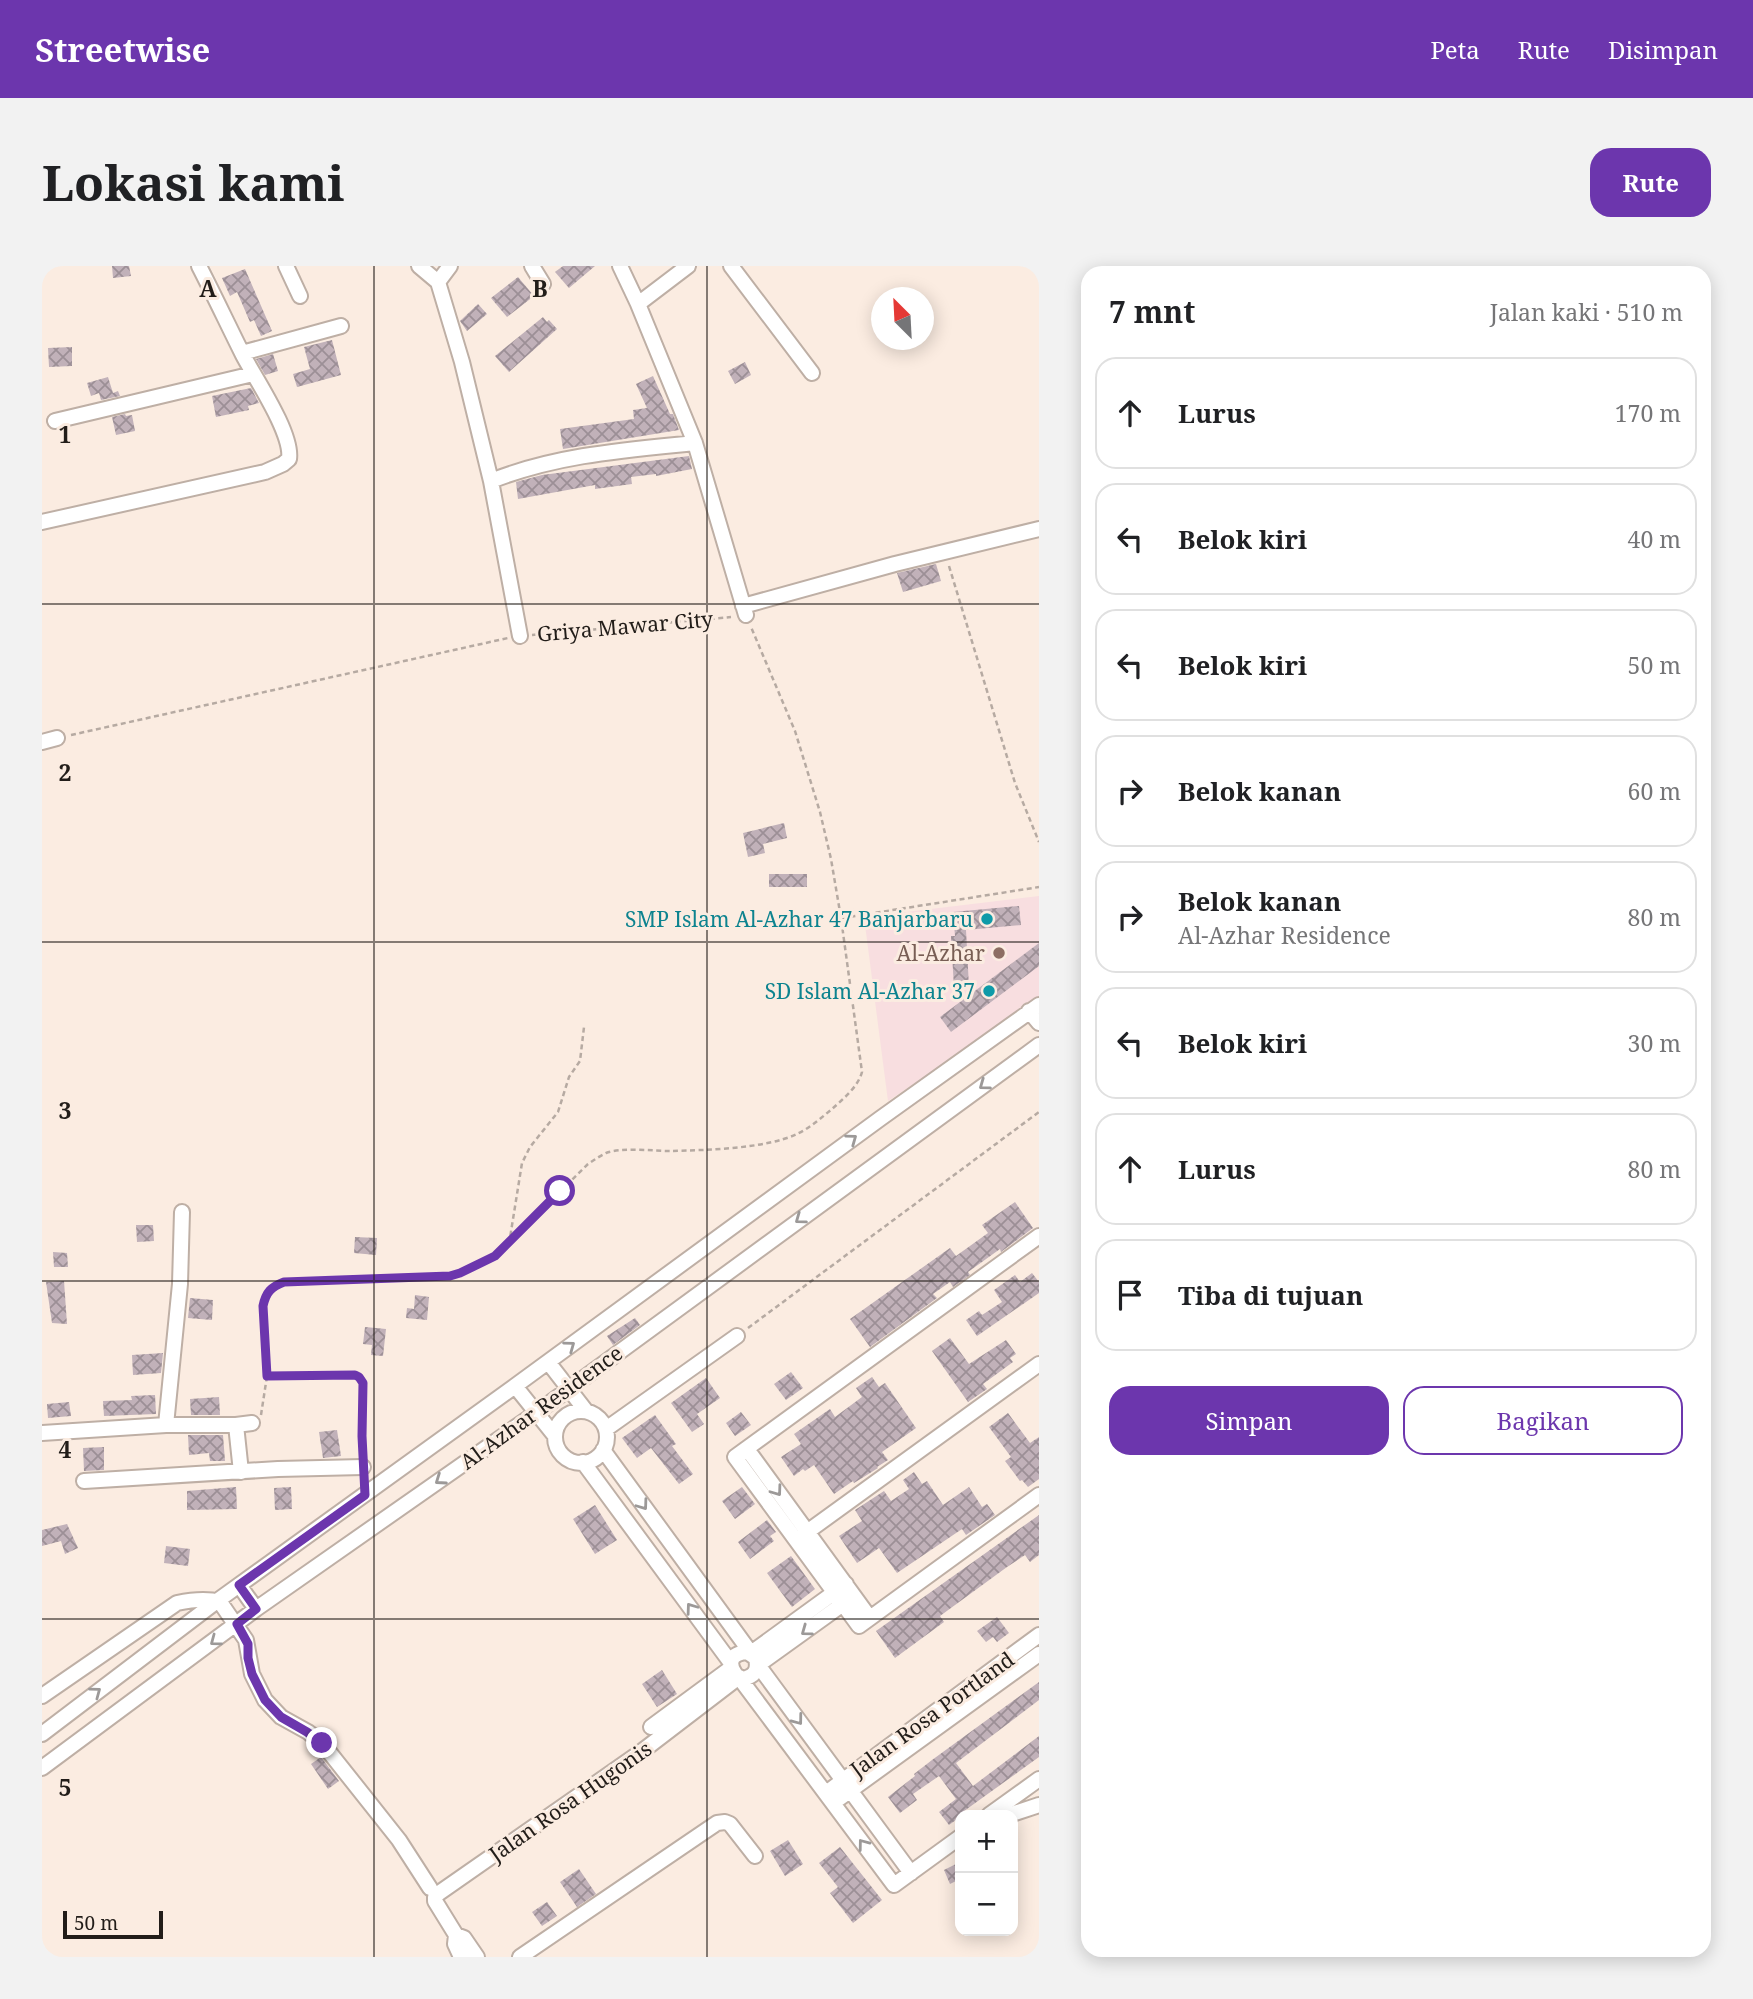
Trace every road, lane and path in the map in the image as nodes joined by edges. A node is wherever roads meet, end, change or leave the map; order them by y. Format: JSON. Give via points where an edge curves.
{"nodes":[{"id":1,"x":199,"y":266,"type":"edge"},
{"id":2,"x":286,"y":266,"type":"edge"},
{"id":3,"x":419,"y":266,"type":"edge"},
{"id":4,"x":450,"y":266,"type":"edge"},
{"id":5,"x":532,"y":266,"type":"edge"},
{"id":6,"x":620,"y":266,"type":"edge"},
{"id":7,"x":688,"y":266,"type":"edge"},
{"id":8,"x":731,"y":266,"type":"edge"},
{"id":9,"x":438,"y":282,"type":"junction"},
{"id":10,"x":543,"y":284,"type":"dead end"},
{"id":11,"x":300,"y":296,"type":"dead end"},
{"id":12,"x":638,"y":304,"type":"junction"},
{"id":13,"x":341,"y":326,"type":"dead end"},
{"id":14,"x":242,"y":353,"type":"junction"},
{"id":15,"x":253,"y":373,"type":"junction"},
{"id":16,"x":812,"y":373,"type":"dead end"},
{"id":17,"x":55,"y":421,"type":"dead end"},
{"id":18,"x":695,"y":443,"type":"junction"},
{"id":19,"x":491,"y":481,"type":"junction"},
{"id":20,"x":42,"y":522,"type":"edge"},
{"id":21,"x":1039,"y":529,"type":"edge"},
{"id":22,"x":945,"y":553,"type":"junction"},
{"id":23,"x":745,"y":611,"type":"junction"},
{"id":24,"x":520,"y":636,"type":"junction"},
{"id":25,"x":57,"y":738,"type":"joint"},
{"id":26,"x":42,"y":742,"type":"edge"},
{"id":27,"x":1039,"y":842,"type":"edge"},
{"id":28,"x":1039,"y":887,"type":"edge"},
{"id":29,"x":841,"y":918,"type":"junction"},
{"id":30,"x":1034,"y":1008,"type":"edge"},
{"id":31,"x":1039,"y":1023,"type":"edge"},
{"id":32,"x":584,"y":1027,"type":"dead end"},
{"id":33,"x":1039,"y":1045,"type":"edge"},
{"id":34,"x":1039,"y":1112,"type":"edge"},
{"id":35,"x":182,"y":1212,"type":"dead end"},
{"id":36,"x":509,"y":1244,"type":"junction"},
{"id":37,"x":1036,"y":1244,"type":"edge"},
{"id":38,"x":737,"y":1336,"type":"joint"},
{"id":39,"x":548,"y":1362,"type":"junction"},
{"id":40,"x":1039,"y":1364,"type":"edge"},
{"id":41,"x":267,"y":1376,"type":"junction"},
{"id":42,"x":515,"y":1386,"type":"junction"},
{"id":43,"x":568,"y":1388,"type":"junction"},
{"id":44,"x":586,"y":1411,"type":"junction"},
{"id":45,"x":536,"y":1413,"type":"junction"},
{"id":46,"x":252,"y":1423,"type":"joint"},
{"id":47,"x":166,"y":1424,"type":"junction"},
{"id":48,"x":236,"y":1425,"type":"junction"},
{"id":49,"x":606,"y":1429,"type":"junction"},
{"id":50,"x":42,"y":1433,"type":"edge"},
{"id":51,"x":555,"y":1436,"type":"junction"},
{"id":52,"x":603,"y":1450,"type":"junction"},
{"id":53,"x":583,"y":1462,"type":"junction"},
{"id":54,"x":363,"y":1466,"type":"joint"},
{"id":55,"x":241,"y":1472,"type":"junction"},
{"id":56,"x":84,"y":1481,"type":"dead end"},
{"id":57,"x":628,"y":1484,"type":"junction"},
{"id":58,"x":1039,"y":1495,"type":"edge"},
{"id":59,"x":609,"y":1497,"type":"junction"},
{"id":60,"x":802,"y":1536,"type":"junction"},
{"id":61,"x":239,"y":1585,"type":"junction"},
{"id":62,"x":844,"y":1594,"type":"junction"},
{"id":63,"x":217,"y":1601,"type":"junction"},
{"id":64,"x":256,"y":1609,"type":"junction"},
{"id":65,"x":237,"y":1624,"type":"junction"},
{"id":66,"x":1039,"y":1635,"type":"edge"},
{"id":67,"x":1039,"y":1654,"type":"edge"},
{"id":68,"x":754,"y":1659,"type":"junction"},
{"id":69,"x":736,"y":1672,"type":"junction"},
{"id":70,"x":42,"y":1696,"type":"edge"},
{"id":71,"x":651,"y":1727,"type":"dead end"},
{"id":72,"x":42,"y":1734,"type":"edge"},
{"id":73,"x":42,"y":1768,"type":"edge"},
{"id":74,"x":1039,"y":1779,"type":"edge"},
{"id":75,"x":846,"y":1785,"type":"junction"},
{"id":76,"x":829,"y":1798,"type":"junction"},
{"id":77,"x":1039,"y":1805,"type":"edge"},
{"id":78,"x":996,"y":1810,"type":"edge"},
{"id":79,"x":1018,"y":1812,"type":"edge"},
{"id":80,"x":955,"y":1841,"type":"edge"},
{"id":81,"x":755,"y":1856,"type":"dead end"},
{"id":82,"x":911,"y":1873,"type":"junction"},
{"id":83,"x":430,"y":1888,"type":"dead end"},
{"id":84,"x":456,"y":1935,"type":"junction"},
{"id":85,"x":461,"y":1957,"type":"edge"},
{"id":86,"x":477,"y":1957,"type":"edge"},
{"id":87,"x":520,"y":1957,"type":"edge"}],
"edges":[{"from":1,"to":14,"type":"street"},
{"from":2,"to":11,"type":"street"},
{"from":3,"to":9,"type":"street"},
{"from":4,"to":9,"type":"street"},
{"from":5,"to":10,"type":"street"},
{"from":6,"to":12,"type":"street"},
{"from":7,"to":12,"type":"street"},
{"from":8,"to":16,"type":"street"},
{"from":9,"to":19,"type":"street"},
{"from":12,"to":18,"type":"street"},
{"from":13,"to":14,"type":"street"},
{"from":14,"to":15,"type":"street"},
{"from":15,"to":17,"type":"street"},
{"from":15,"to":20,"type":"street","via":[[284,432],[290,454],[287,461],[265,472]]},
{"from":18,"to":19,"type":"street","via":[[550,461]]},
{"from":18,"to":23,"type":"street"},
{"from":19,"to":24,"type":"street"},
{"from":21,"to":22,"type":"street"},
{"from":22,"to":23,"type":"street"},
{"from":22,"to":27,"type":"path","via":[[1015,783]]},
{"from":23,"to":24,"type":"path","name":"Griya Mawar City"},
{"from":23,"to":29,"type":"path","via":[[795,731],[823,824]]},
{"from":24,"to":25,"type":"path","name":"Griya Mawar City"},
{"from":25,"to":26,"type":"street"},
{"from":28,"to":29,"type":"path"},
{"from":29,"to":36,"type":"path","via":[[862,1072],[836,1106],[797,1134],[780,1140],[704,1150],[606,1153],[588,1164]]},
{"from":30,"to":31,"type":"street"},
{"from":39,"to":30,"type":"street","name":"Al-Azhar Residence","one_way":true},
{"from":32,"to":36,"type":"path","via":[[580,1061],[569,1077],[558,1112],[522,1163]]},
{"from":33,"to":43,"type":"street","name":"Al-Azhar Residence","one_way":true},
{"from":34,"to":38,"type":"path"},
{"from":35,"to":47,"type":"street"},
{"from":36,"to":41,"type":"path","via":[[495,1256],[450,1276],[284,1282],[273,1287],[263,1306]]},
{"from":37,"to":60,"type":"street","via":[[735,1457]]},
{"from":38,"to":49,"type":"street"},
{"from":39,"to":42,"type":"street","name":"Al-Azhar Residence"},
{"from":39,"to":43,"type":"street"},
{"from":40,"to":60,"type":"street"},
{"from":41,"to":46,"type":"path","via":[[262,1413]]},
{"from":41,"to":54,"type":"path","via":[[359,1377],[363,1383]]},
{"from":42,"to":45,"type":"street"},
{"from":42,"to":61,"type":"street","name":"Al-Azhar Residence"},
{"from":43,"to":44,"type":"street"},
{"from":43,"to":45,"type":"street","name":"Al-Azhar Residence"},
{"from":44,"to":49,"type":"street"},
{"from":44,"to":51,"type":"street","via":[[565,1416]]},
{"from":45,"to":51,"type":"street"},
{"from":45,"to":64,"type":"street","name":"Al-Azhar Residence","one_way":true},
{"from":46,"to":48,"type":"street"},
{"from":47,"to":48,"type":"street"},
{"from":47,"to":50,"type":"street"},
{"from":48,"to":55,"type":"street"},
{"from":49,"to":52,"type":"street"},
{"from":51,"to":53,"type":"street","via":[[559,1452],[573,1462]]},
{"from":52,"to":53,"type":"street","via":[[595,1459]]},
{"from":52,"to":57,"type":"street"},
{"from":53,"to":59,"type":"street"},
{"from":54,"to":55,"type":"street"},
{"from":55,"to":56,"type":"street"},
{"from":57,"to":59,"type":"street"},
{"from":57,"to":68,"type":"street","one_way":true},
{"from":58,"to":62,"type":"street","via":[[859,1626]]},
{"from":69,"to":59,"type":"street","one_way":true},
{"from":60,"to":62,"type":"street"},
{"from":61,"to":63,"type":"street","name":"Al-Azhar Residence"},
{"from":61,"to":64,"type":"street"},
{"from":62,"to":68,"type":"street"},
{"from":63,"to":65,"type":"street"},
{"from":63,"to":70,"type":"street","via":[[177,1603]]},
{"from":72,"to":63,"type":"street","name":"Al-Azhar Residence","one_way":true},
{"from":64,"to":65,"type":"street","name":"Al-Azhar Residence"},
{"from":65,"to":73,"type":"street","name":"Al-Azhar Residence","one_way":true},
{"from":65,"to":83,"type":"street","via":[[265,1700],[281,1717],[322,1743],[399,1840]]},
{"from":66,"to":75,"type":"street","name":"Jalan Rosa Portland"},
{"from":67,"to":75,"type":"street","name":"Jalan Rosa Portland"},
{"from":68,"to":69,"type":"street","via":[[756,1672],[750,1677]]},
{"from":68,"to":69,"type":"street","via":[[738,1653]]},
{"from":68,"to":75,"type":"street","one_way":true},
{"from":69,"to":71,"type":"street","name":"Jalan Rosa Hugonis"},
{"from":69,"to":76,"type":"street"},
{"from":69,"to":84,"type":"street","name":"Jalan Rosa Hugonis","via":[[642,1752],[439,1893],[435,1901]]},
{"from":74,"to":78,"type":"street"},
{"from":75,"to":76,"type":"street","name":"Jalan Rosa Portland"},
{"from":75,"to":82,"type":"street"},
{"from":82,"to":76,"type":"street","one_way":true,"via":[[894,1885]]},
{"from":77,"to":79,"type":"street"},
{"from":80,"to":82,"type":"street"},
{"from":81,"to":87,"type":"street","via":[[730,1824],[717,1824]]},
{"from":84,"to":85,"type":"street","name":"Jalan Rosa Hugonis"},
{"from":84,"to":86,"type":"street","name":"Jalan Rosa Hugonis","via":[[464,1938]]}]}
